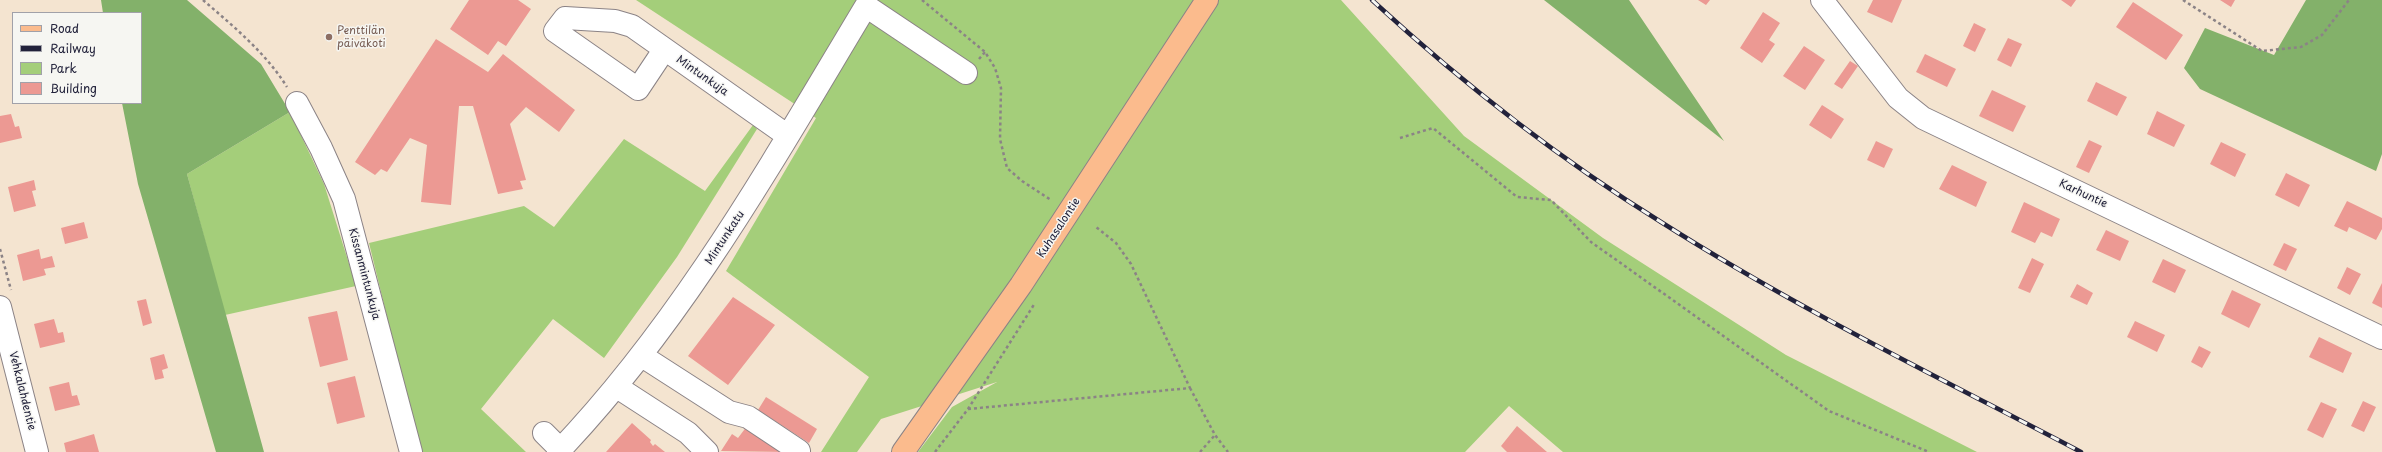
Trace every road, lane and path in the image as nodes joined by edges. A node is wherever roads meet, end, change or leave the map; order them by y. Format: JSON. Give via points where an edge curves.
{"nodes":[{"id":1,"x":203,"y":0,"type":"edge"},
{"id":2,"x":922,"y":0,"type":"edge"},
{"id":3,"x":1207,"y":0,"type":"edge"},
{"id":4,"x":1822,"y":0,"type":"edge"},
{"id":5,"x":2183,"y":0,"type":"edge"},
{"id":6,"x":2349,"y":0,"type":"edge"},
{"id":7,"x":664,"y":50,"type":"junction"},
{"id":8,"x":966,"y":73,"type":"dead end"},
{"id":9,"x":297,"y":103,"type":"joint"},
{"id":10,"x":788,"y":136,"type":"junction"},
{"id":11,"x":1400,"y":138,"type":"dead end"},
{"id":12,"x":1052,"y":200,"type":"dead end"},
{"id":13,"x":1096,"y":227,"type":"dead end"},
{"id":14,"x":0,"y":307,"type":"edge"},
{"id":15,"x":2382,"y":338,"type":"edge"},
{"id":16,"x":642,"y":356,"type":"junction"},
{"id":17,"x":617,"y":387,"type":"junction"},
{"id":18,"x":1190,"y":388,"type":"junction"},
{"id":19,"x":544,"y":433,"type":"dead end"},
{"id":20,"x":1215,"y":435,"type":"junction"},
{"id":21,"x":799,"y":450,"type":"dead end"},
{"id":22,"x":559,"y":451,"type":"edge"},
{"id":23,"x":37,"y":452,"type":"edge"},
{"id":24,"x":410,"y":452,"type":"edge"},
{"id":25,"x":707,"y":452,"type":"edge"},
{"id":26,"x":904,"y":452,"type":"edge"},
{"id":27,"x":935,"y":452,"type":"edge"},
{"id":28,"x":1200,"y":452,"type":"edge"},
{"id":29,"x":1228,"y":452,"type":"edge"},
{"id":30,"x":1929,"y":452,"type":"edge"}],
"edges":[{"from":1,"to":9,"type":"path","via":[[269,61]]},
{"from":2,"to":12,"type":"path","via":[[985,52],[995,68],[1000,88],[1000,139],[1007,168]]},
{"from":3,"to":26,"type":"main road","name":"Kuhasalontie","via":[[1021,286]]},
{"from":4,"to":15,"type":"street","name":"Karhuntie","via":[[1898,98],[1923,118]]},
{"from":5,"to":6,"type":"path","via":[[2262,51],[2301,47],[2322,35]]},
{"from":7,"to":7,"type":"street","name":"Mintunkuja","via":[[632,26],[615,21],[565,18],[556,31],[638,89]]},
{"from":7,"to":10,"type":"street","name":"Mintunkuja"},
{"from":8,"to":10,"type":"street","name":"Mintunkatu","via":[[866,6]]},
{"from":9,"to":24,"type":"street","name":"Kissanmintunkuja","via":[[344,199]]},
{"from":10,"to":16,"type":"street","name":"Mintunkatu","via":[[728,234]]},
{"from":11,"to":30,"type":"path","via":[[1433,128],[1517,197],[1551,200],[1591,242],[1829,411]]},
{"from":13,"to":18,"type":"path","via":[[1116,243],[1130,264]]},
{"from":14,"to":23,"type":"street","name":"Vehkalahdentie"},
{"from":16,"to":17,"type":"street","name":"Mintunkatu"},
{"from":16,"to":21,"type":"street","via":[[729,412],[748,417]]},
{"from":17,"to":22,"type":"street","name":"Mintunkatu"},
{"from":17,"to":25,"type":"street","via":[[688,433]]},
{"from":18,"to":20,"type":"path"},
{"from":18,"to":27,"type":"path","via":[[968,409]]},
{"from":19,"to":22,"type":"street"},
{"from":20,"to":28,"type":"path"},
{"from":20,"to":29,"type":"path"}]}
